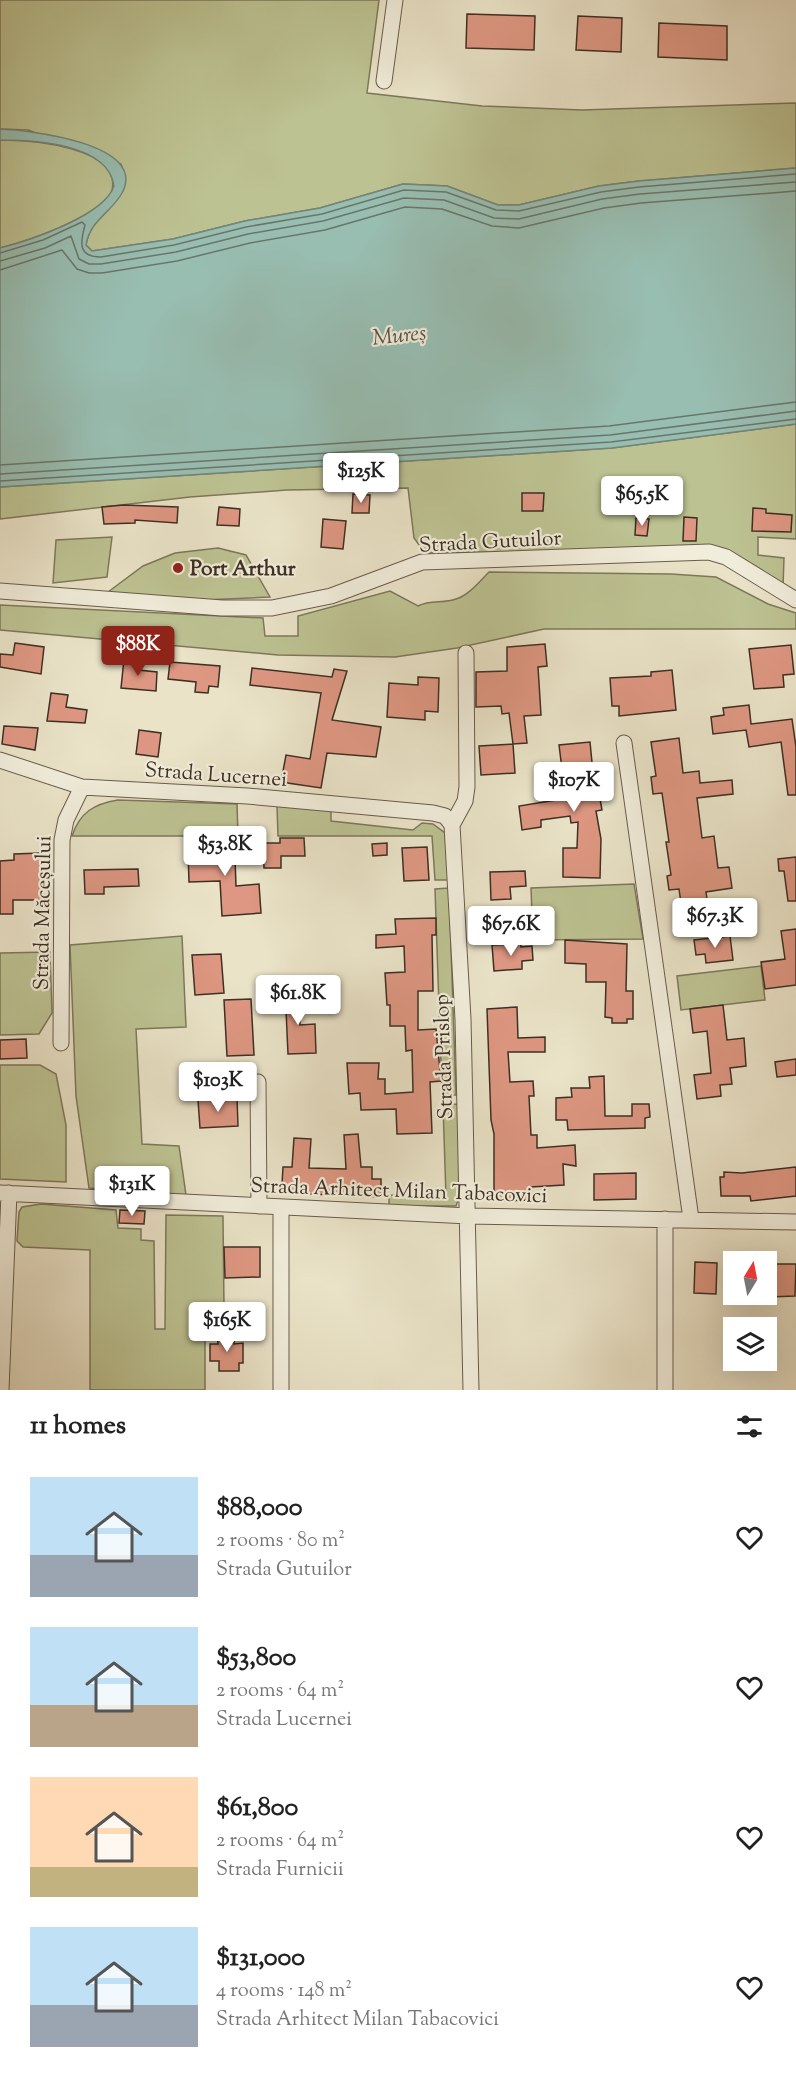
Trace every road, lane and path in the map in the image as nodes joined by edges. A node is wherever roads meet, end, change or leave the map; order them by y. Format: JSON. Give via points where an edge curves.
{"nodes":[{"id":1,"x":394,"y":0,"type":"edge"},
{"id":2,"x":384,"y":81,"type":"dead end"},
{"id":3,"x":0,"y":591,"type":"edge"},
{"id":4,"x":796,"y":600,"type":"edge"},
{"id":5,"x":466,"y":653,"type":"dead end"},
{"id":6,"x":624,"y":743,"type":"dead end"},
{"id":7,"x":0,"y":760,"type":"edge"},
{"id":8,"x":82,"y":787,"type":"junction"},
{"id":9,"x":452,"y":825,"type":"junction"},
{"id":10,"x":61,"y":1043,"type":"dead end"},
{"id":11,"x":258,"y":1082,"type":"dead end"},
{"id":12,"x":4,"y":1193,"type":"edge"},
{"id":13,"x":260,"y":1206,"type":"junction"},
{"id":14,"x":281,"y":1208,"type":"junction"},
{"id":15,"x":469,"y":1216,"type":"junction"},
{"id":16,"x":665,"y":1219,"type":"junction"},
{"id":17,"x":690,"y":1219,"type":"junction"},
{"id":18,"x":796,"y":1222,"type":"edge"},
{"id":19,"x":1,"y":1390,"type":"edge"},
{"id":20,"x":281,"y":1390,"type":"edge"},
{"id":21,"x":471,"y":1390,"type":"edge"},
{"id":22,"x":665,"y":1390,"type":"edge"}],
"edges":[{"from":1,"to":2,"type":"street"},
{"from":3,"to":4,"type":"street","name":"Strada Gutuilor","via":[[222,608],[272,608],[331,596],[422,562],[709,552],[726,557]]},
{"from":5,"to":9,"type":"street","name":"Strada Prislop","via":[[467,787],[465,801]]},
{"from":6,"to":17,"type":"street"},
{"from":7,"to":8,"type":"street","name":"Strada Lucernei"},
{"from":8,"to":9,"type":"street","name":"Strada Lucernei","via":[[247,796],[433,813],[446,816]]},
{"from":8,"to":10,"type":"street","name":"Strada Măceșului","via":[[66,820],[62,840]]},
{"from":9,"to":15,"type":"street","name":"Strada Prislop"},
{"from":11,"to":13,"type":"street"},
{"from":12,"to":13,"type":"street","name":"Strada Arhitect Milan Tabacovici"},
{"from":12,"to":19,"type":"street"},
{"from":13,"to":14,"type":"street","name":"Strada Arhitect Milan Tabacovici"},
{"from":14,"to":15,"type":"street","name":"Strada Arhitect Milan Tabacovici"},
{"from":14,"to":20,"type":"street"},
{"from":15,"to":16,"type":"street","name":"Strada Arhitect Milan Tabacovici"},
{"from":15,"to":21,"type":"street","name":"Strada Prislop"},
{"from":16,"to":17,"type":"street","name":"Strada Arhitect Milan Tabacovici"},
{"from":16,"to":22,"type":"street"},
{"from":17,"to":18,"type":"street","name":"Strada Arhitect Milan Tabacovici"}]}
